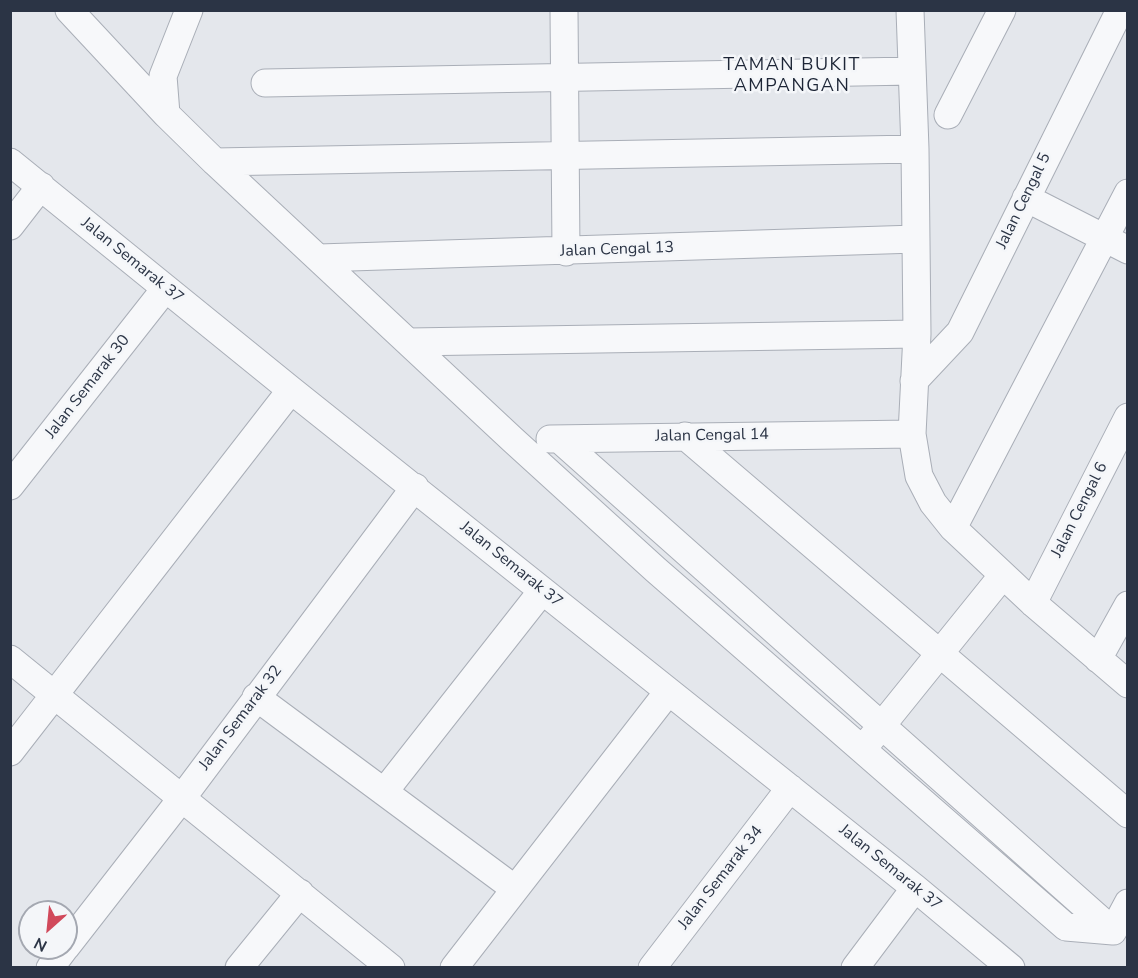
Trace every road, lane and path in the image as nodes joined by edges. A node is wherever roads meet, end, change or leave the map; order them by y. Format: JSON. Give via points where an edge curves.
{"nodes":[{"id":1,"x":69,"y":10,"type":"edge"},
{"id":2,"x":189,"y":10,"type":"edge"},
{"id":3,"x":564,"y":10,"type":"edge"},
{"id":4,"x":910,"y":10,"type":"edge"},
{"id":5,"x":1002,"y":10,"type":"edge"},
{"id":6,"x":1120,"y":10,"type":"edge"},
{"id":7,"x":912,"y":71,"type":"junction"},
{"id":8,"x":566,"y":77,"type":"junction"},
{"id":9,"x":266,"y":83,"type":"dead end"},
{"id":10,"x":166,"y":114,"type":"junction"},
{"id":11,"x":948,"y":115,"type":"dead end"},
{"id":12,"x":915,"y":149,"type":"junction"},
{"id":13,"x":564,"y":156,"type":"junction"},
{"id":14,"x":10,"y":162,"type":"edge"},
{"id":15,"x":215,"y":162,"type":"junction"},
{"id":16,"x":41,"y":186,"type":"junction"},
{"id":17,"x":1128,"y":193,"type":"edge"},
{"id":18,"x":1026,"y":198,"type":"junction"},
{"id":19,"x":10,"y":226,"type":"edge"},
{"id":20,"x":916,"y":239,"type":"junction"},
{"id":21,"x":1116,"y":244,"type":"edge"},
{"id":22,"x":566,"y":252,"type":"junction"},
{"id":23,"x":319,"y":258,"type":"junction"},
{"id":24,"x":165,"y":289,"type":"junction"},
{"id":25,"x":917,"y":334,"type":"junction"},
{"id":26,"x":409,"y":342,"type":"junction"},
{"id":27,"x":914,"y":381,"type":"junction"},
{"id":28,"x":291,"y":390,"type":"junction"},
{"id":29,"x":1128,"y":417,"type":"edge"},
{"id":30,"x":912,"y":434,"type":"junction"},
{"id":31,"x":685,"y":436,"type":"junction"},
{"id":32,"x":559,"y":439,"type":"junction"},
{"id":33,"x":513,"y":440,"type":"junction"},
{"id":34,"x":10,"y":486,"type":"edge"},
{"id":35,"x":415,"y":487,"type":"junction"},
{"id":36,"x":953,"y":528,"type":"junction"},
{"id":37,"x":1003,"y":575,"type":"junction"},
{"id":38,"x":542,"y":591,"type":"junction"},
{"id":39,"x":1033,"y":603,"type":"junction"},
{"id":40,"x":1128,"y":605,"type":"edge"},
{"id":41,"x":940,"y":655,"type":"junction"},
{"id":42,"x":10,"y":659,"type":"edge"},
{"id":43,"x":1098,"y":659,"type":"junction"},
{"id":44,"x":1128,"y":684,"type":"edge"},
{"id":45,"x":668,"y":692,"type":"junction"},
{"id":46,"x":55,"y":695,"type":"junction"},
{"id":47,"x":256,"y":697,"type":"junction"},
{"id":48,"x":882,"y":726,"type":"junction"},
{"id":49,"x":862,"y":749,"type":"junction"},
{"id":50,"x":10,"y":752,"type":"edge"},
{"id":51,"x":790,"y":788,"type":"junction"},
{"id":52,"x":384,"y":792,"type":"junction"},
{"id":53,"x":182,"y":798,"type":"junction"},
{"id":54,"x":1128,"y":814,"type":"edge"},
{"id":55,"x":915,"y":888,"type":"junction"},
{"id":56,"x":515,"y":889,"type":"junction"},
{"id":57,"x":300,"y":893,"type":"junction"},
{"id":58,"x":1128,"y":903,"type":"edge"},
{"id":59,"x":1113,"y":931,"type":"junction"},
{"id":60,"x":78,"y":932,"type":"edge"},
{"id":61,"x":239,"y":968,"type":"edge"},
{"id":62,"x":391,"y":968,"type":"edge"},
{"id":63,"x":454,"y":968,"type":"edge"},
{"id":64,"x":652,"y":968,"type":"edge"},
{"id":65,"x":855,"y":968,"type":"edge"},
{"id":66,"x":1011,"y":968,"type":"edge"}],
"edges":[{"from":1,"to":10,"type":"street"},
{"from":2,"to":10,"type":"street","via":[[163,76]]},
{"from":3,"to":8,"type":"street"},
{"from":4,"to":7,"type":"street"},
{"from":5,"to":11,"type":"street"},
{"from":6,"to":18,"type":"street","name":"Jalan Cengal 5"},
{"from":7,"to":8,"type":"street"},
{"from":7,"to":12,"type":"street"},
{"from":8,"to":9,"type":"street"},
{"from":8,"to":13,"type":"street"},
{"from":10,"to":15,"type":"street"},
{"from":12,"to":13,"type":"street"},
{"from":12,"to":20,"type":"street"},
{"from":13,"to":15,"type":"street"},
{"from":13,"to":22,"type":"street"},
{"from":14,"to":16,"type":"street","name":"Jalan Semarak 37"},
{"from":15,"to":23,"type":"street"},
{"from":16,"to":19,"type":"street"},
{"from":16,"to":24,"type":"street","name":"Jalan Semarak 37"},
{"from":17,"to":21,"type":"street"},
{"from":18,"to":21,"type":"street"},
{"from":18,"to":27,"type":"street","name":"Jalan Cengal 5","via":[[960,332]]},
{"from":20,"to":22,"type":"street","name":"Jalan Cengal 13"},
{"from":20,"to":25,"type":"street"},
{"from":21,"to":36,"type":"street"},
{"from":22,"to":23,"type":"street","name":"Jalan Cengal 13"},
{"from":23,"to":26,"type":"street"},
{"from":24,"to":28,"type":"street","name":"Jalan Semarak 37"},
{"from":24,"to":34,"type":"street","name":"Jalan Semarak 30"},
{"from":25,"to":26,"type":"street"},
{"from":25,"to":27,"type":"street"},
{"from":26,"to":33,"type":"street"},
{"from":27,"to":30,"type":"street"},
{"from":28,"to":35,"type":"street","name":"Jalan Semarak 37"},
{"from":28,"to":46,"type":"street"},
{"from":29,"to":39,"type":"street","name":"Jalan Cengal 6"},
{"from":30,"to":31,"type":"street","name":"Jalan Cengal 14"},
{"from":30,"to":36,"type":"street","via":[[919,476],[933,503]]},
{"from":31,"to":32,"type":"street","name":"Jalan Cengal 14"},
{"from":31,"to":41,"type":"street"},
{"from":32,"to":33,"type":"street","name":"Jalan Cengal 14"},
{"from":32,"to":48,"type":"street"},
{"from":33,"to":49,"type":"street"},
{"from":35,"to":38,"type":"street","name":"Jalan Semarak 37"},
{"from":35,"to":47,"type":"street","name":"Jalan Semarak 32"},
{"from":36,"to":37,"type":"street"},
{"from":37,"to":39,"type":"street"},
{"from":37,"to":41,"type":"street"},
{"from":38,"to":45,"type":"street","name":"Jalan Semarak 37"},
{"from":38,"to":52,"type":"street"},
{"from":39,"to":43,"type":"street"},
{"from":40,"to":43,"type":"street"},
{"from":41,"to":48,"type":"street"},
{"from":41,"to":54,"type":"street"},
{"from":42,"to":46,"type":"street"},
{"from":43,"to":44,"type":"street"},
{"from":45,"to":51,"type":"street","name":"Jalan Semarak 37"},
{"from":45,"to":56,"type":"street"},
{"from":46,"to":50,"type":"street"},
{"from":46,"to":53,"type":"street"},
{"from":47,"to":52,"type":"street"},
{"from":47,"to":53,"type":"street","name":"Jalan Semarak 32"},
{"from":48,"to":49,"type":"street"},
{"from":48,"to":59,"type":"street"},
{"from":49,"to":59,"type":"street","via":[[1066,927]]},
{"from":51,"to":55,"type":"street","name":"Jalan Semarak 37"},
{"from":51,"to":64,"type":"street","name":"Jalan Semarak 34"},
{"from":52,"to":56,"type":"street"},
{"from":53,"to":57,"type":"street"},
{"from":53,"to":60,"type":"street","name":"Jalan Semarak 32"},
{"from":55,"to":65,"type":"street"},
{"from":55,"to":66,"type":"street","name":"Jalan Semarak 37"},
{"from":56,"to":63,"type":"street"},
{"from":57,"to":61,"type":"street"},
{"from":57,"to":62,"type":"street"},
{"from":58,"to":59,"type":"street"}]}
